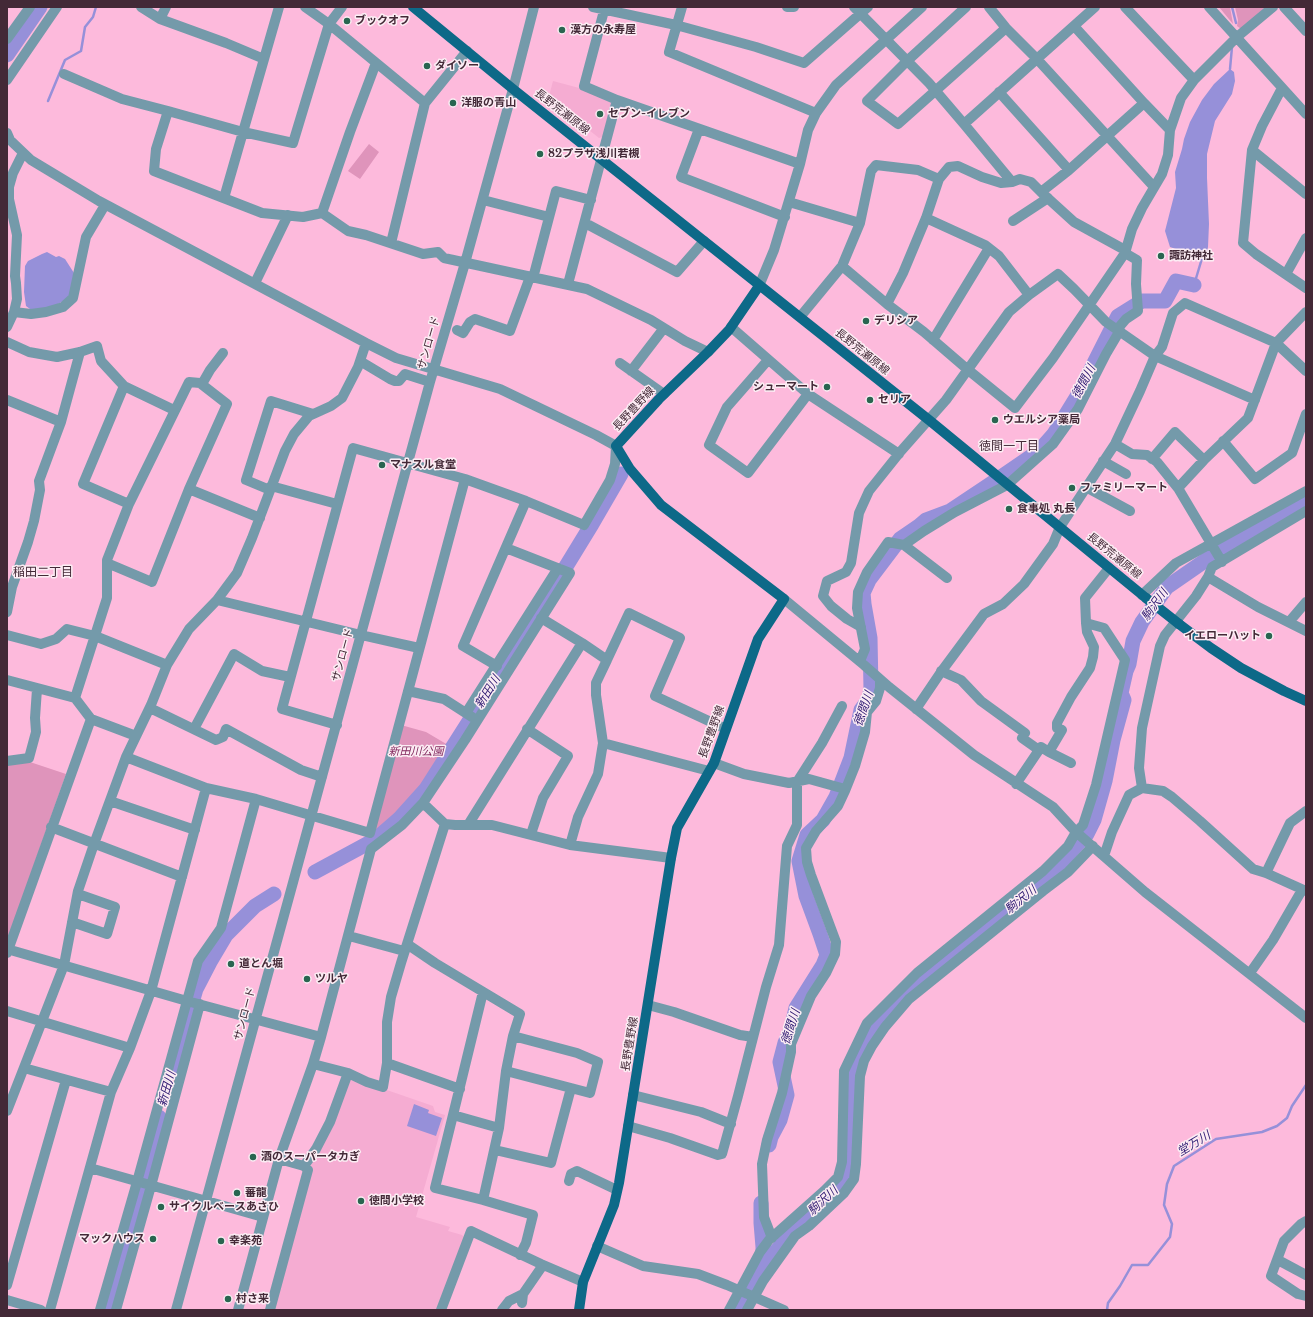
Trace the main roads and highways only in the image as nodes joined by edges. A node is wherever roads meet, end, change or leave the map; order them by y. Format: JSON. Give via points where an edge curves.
{"nodes":[{"id":1,"x":412,"y":7,"type":"edge"},
{"id":2,"x":759,"y":286,"type":"junction"},
{"id":3,"x":1306,"y":701,"type":"edge"},
{"id":4,"x":579,"y":1310,"type":"edge"}],
"edges":[{"from":1,"to":2,"type":"main road","name":"長野荒瀬原線"},
{"from":2,"to":3,"type":"main road","name":"長野荒瀬原線","bridge":true,"via":[[929,420],[1179,624],[1241,668]]},
{"from":2,"to":4,"type":"main road","name":"長野豊野線","via":[[731,327],[616,446],[630,469],[661,505],[784,599],[758,639],[712,767],[677,828],[614,1205],[583,1282]]}]}
